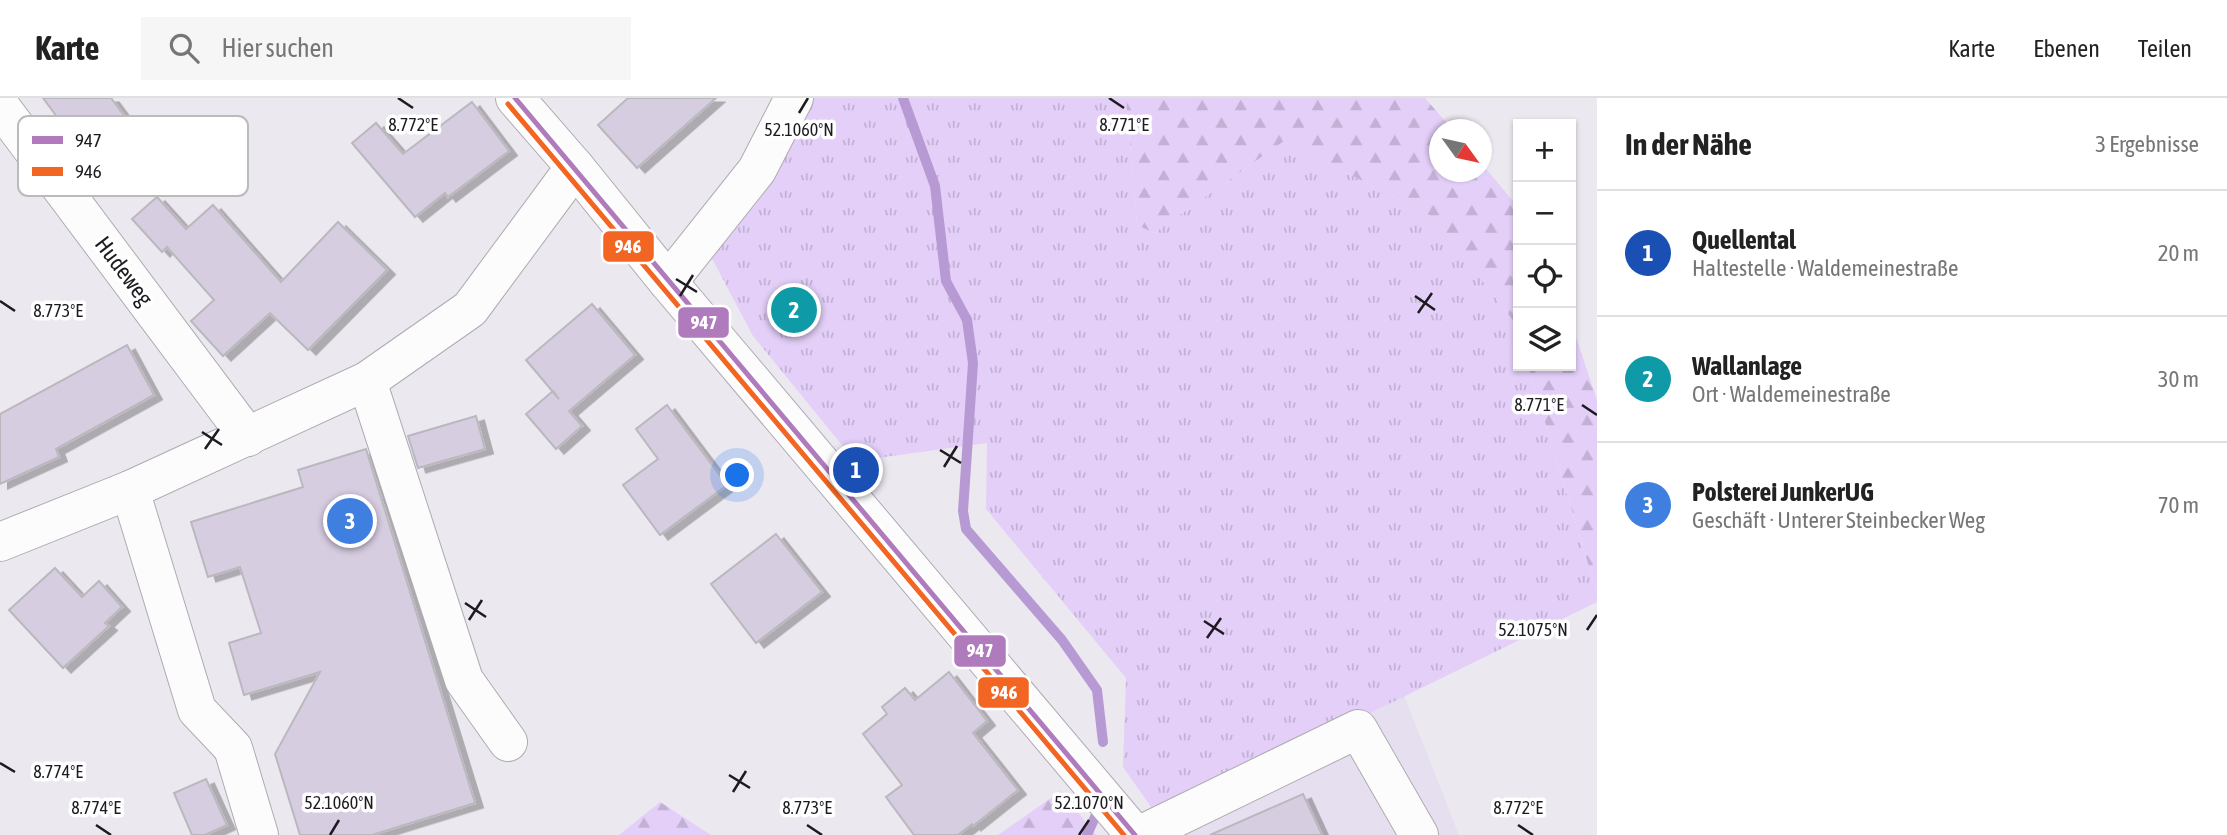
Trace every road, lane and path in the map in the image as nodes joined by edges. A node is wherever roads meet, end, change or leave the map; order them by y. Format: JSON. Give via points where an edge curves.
{"nodes":[{"id":1,"x":515,"y":98,"type":"edge"},
{"id":2,"x":794,"y":98,"type":"edge"},
{"id":3,"x":0,"y":106,"type":"edge"},
{"id":4,"x":18,"y":130,"type":"edge"},
{"id":5,"x":575,"y":167,"type":"junction"},
{"id":6,"x":67,"y":196,"type":"edge"},
{"id":7,"x":668,"y":282,"type":"junction"},
{"id":8,"x":367,"y":381,"type":"junction"},
{"id":9,"x":248,"y":437,"type":"junction"},
{"id":10,"x":130,"y":490,"type":"junction"},
{"id":11,"x":0,"y":542,"type":"edge"},
{"id":12,"x":508,"y":742,"type":"dead end"},
{"id":13,"x":259,"y":835,"type":"edge"},
{"id":14,"x":1137,"y":835,"type":"edge"},
{"id":15,"x":1419,"y":835,"type":"edge"}],
"edges":[{"from":1,"to":5,"type":"street"},
{"from":2,"to":7,"type":"street","via":[[757,170]]},
{"from":3,"to":4,"type":"street","name":"Hudeweg"},
{"from":5,"to":7,"type":"street"},
{"from":5,"to":8,"type":"street","via":[[470,309]]},
{"from":6,"to":9,"type":"street","name":"Hudeweg"},
{"from":7,"to":14,"type":"street"},
{"from":8,"to":9,"type":"street"},
{"from":8,"to":12,"type":"street","via":[[464,680]]},
{"from":9,"to":10,"type":"street"},
{"from":10,"to":11,"type":"street"},
{"from":10,"to":13,"type":"street","via":[[197,710],[233,748]]},
{"from":14,"to":15,"type":"street","via":[[1358,729]]}]}
